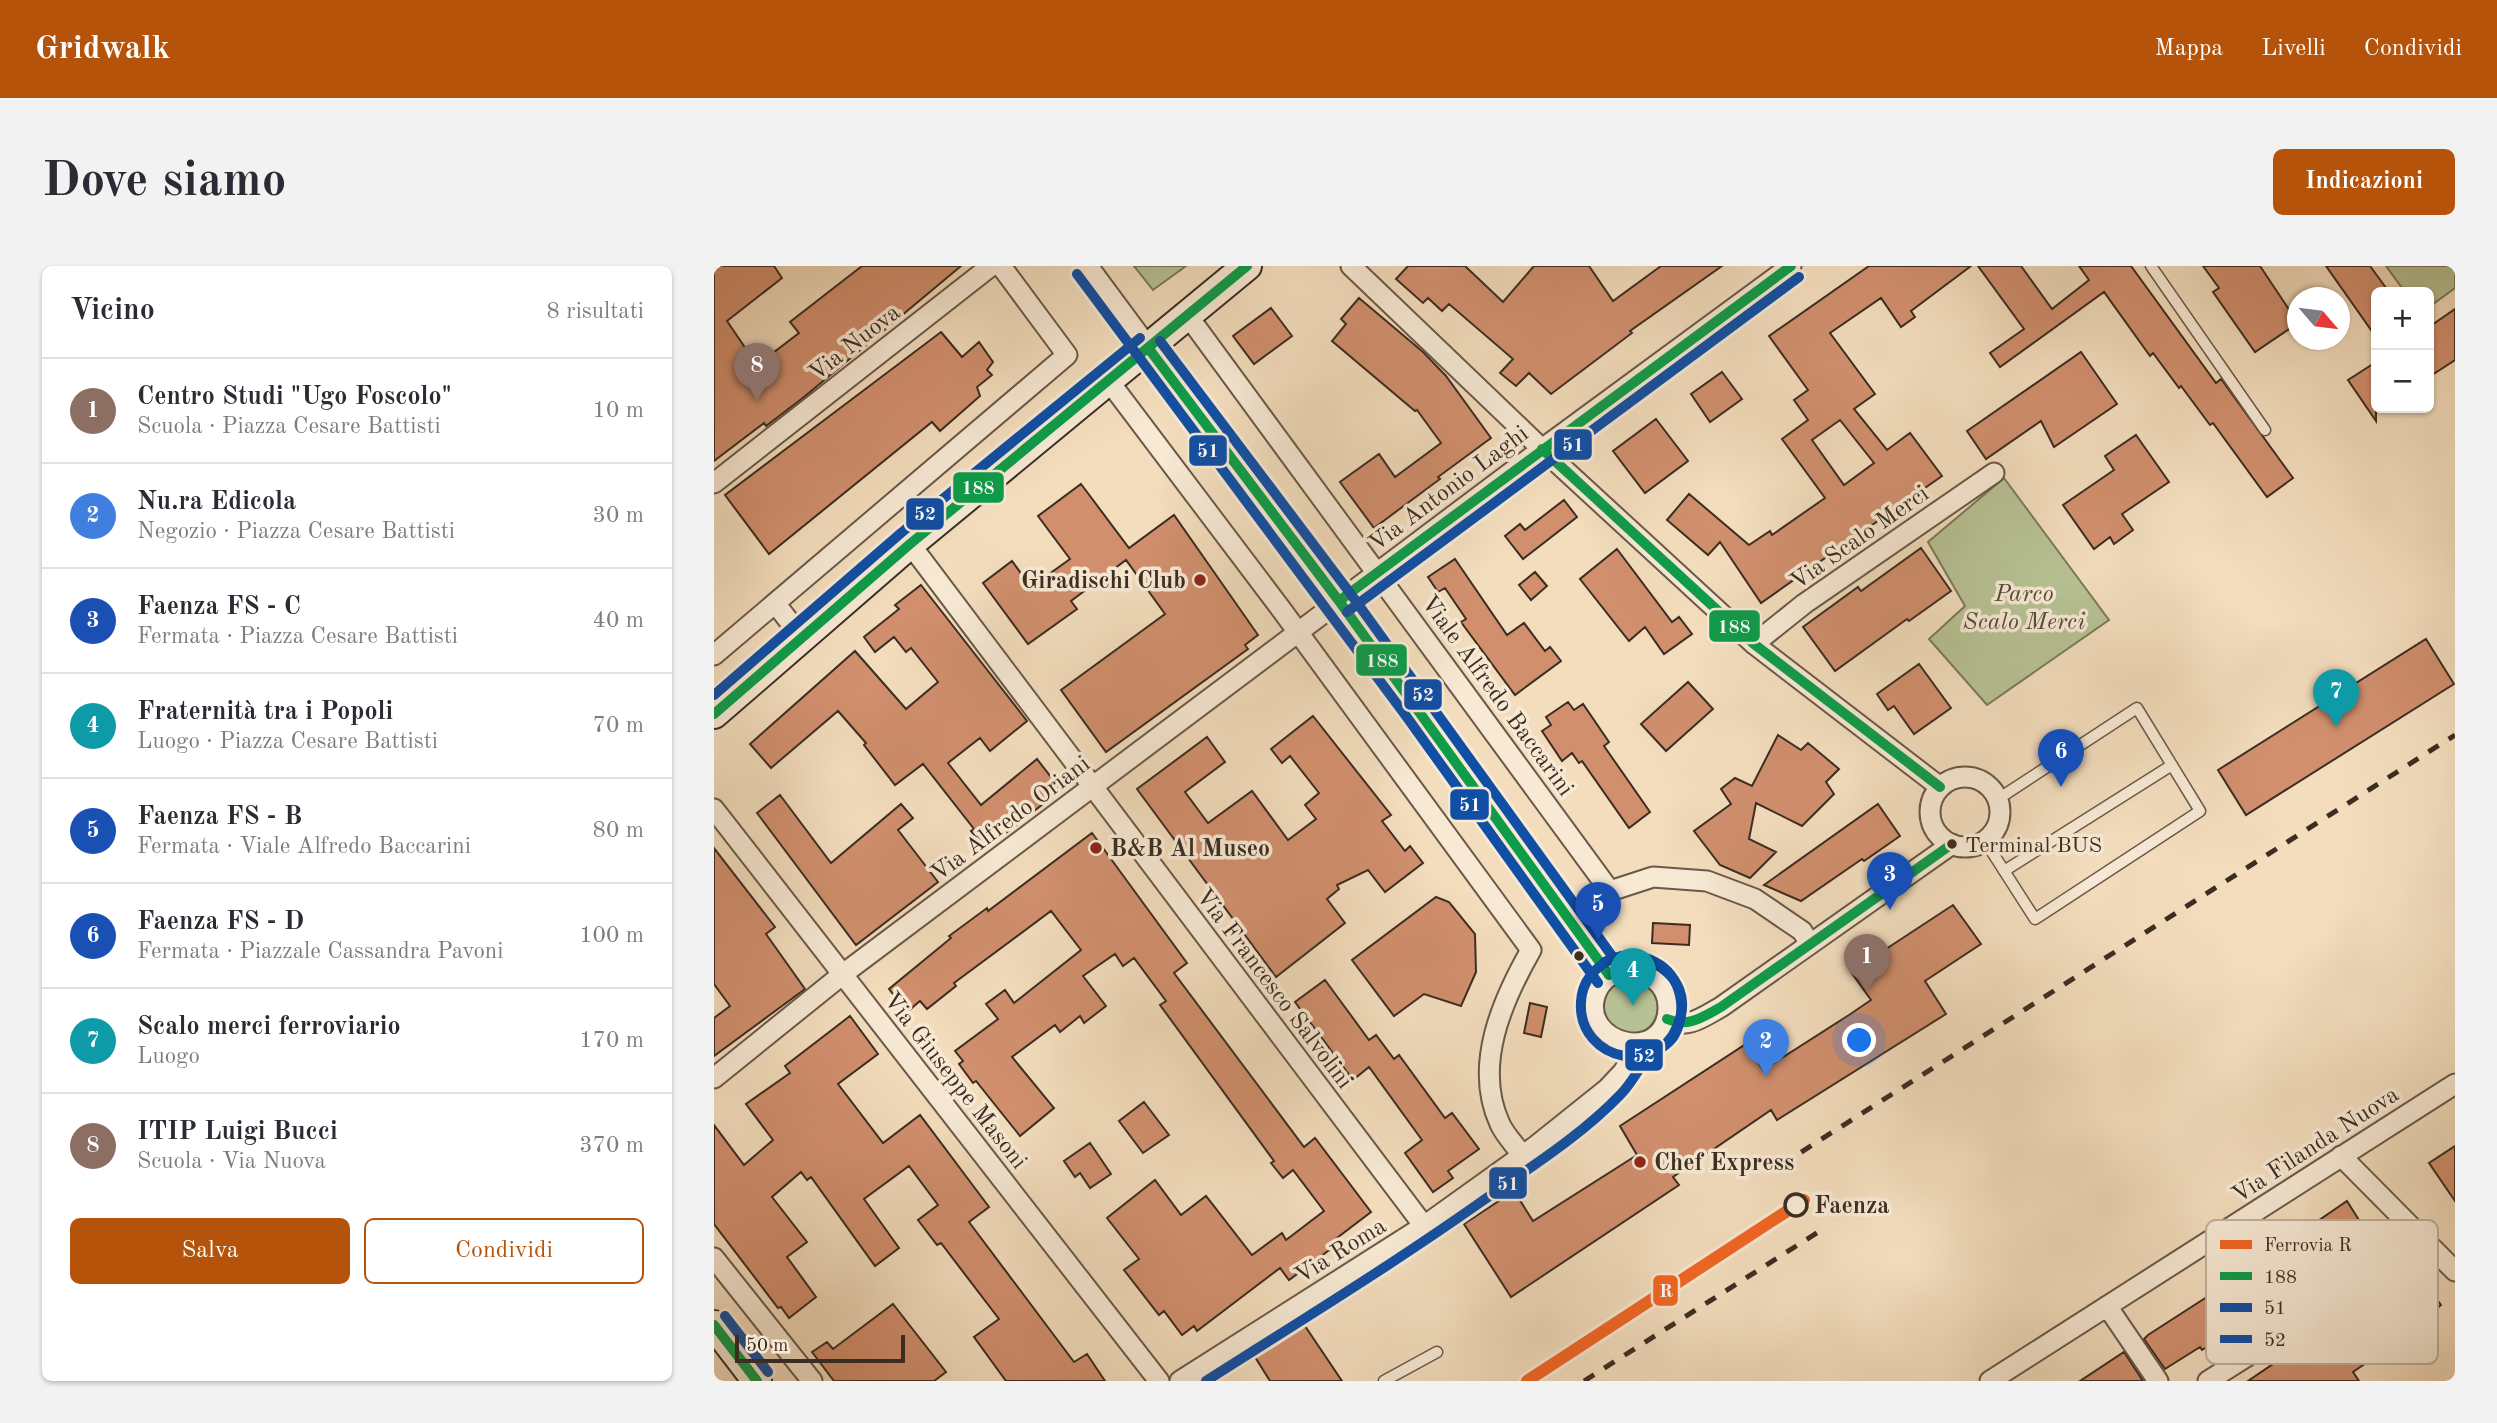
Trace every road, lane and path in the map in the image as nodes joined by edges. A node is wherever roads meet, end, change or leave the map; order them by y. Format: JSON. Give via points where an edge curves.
{"nodes":[{"id":1,"x":991,"y":266,"type":"edge"},
{"id":2,"x":1001,"y":266,"type":"edge"},
{"id":3,"x":1088,"y":266,"type":"edge"},
{"id":4,"x":1247,"y":266,"type":"edge"},
{"id":5,"x":1351,"y":266,"type":"edge"},
{"id":6,"x":1791,"y":266,"type":"edge"},
{"id":7,"x":2151,"y":266,"type":"edge"},
{"id":8,"x":1188,"y":316,"type":"junction"},
{"id":9,"x":1149,"y":349,"type":"junction"},
{"id":10,"x":1108,"y":380,"type":"junction"},
{"id":11,"x":2265,"y":430,"type":"dead end"},
{"id":12,"x":1542,"y":449,"type":"junction"},
{"id":13,"x":1994,"y":473,"type":"dead end"},
{"id":14,"x":714,"y":483,"type":"edge"},
{"id":15,"x":910,"y":544,"type":"junction"},
{"id":16,"x":1378,"y":572,"type":"junction"},
{"id":17,"x":1339,"y":601,"type":"junction"},
{"id":18,"x":775,"y":603,"type":"junction"},
{"id":19,"x":1298,"y":632,"type":"junction"},
{"id":20,"x":803,"y":639,"type":"junction"},
{"id":21,"x":1754,"y":644,"type":"junction"},
{"id":22,"x":714,"y":655,"type":"edge"},
{"id":23,"x":714,"y":714,"type":"edge"},
{"id":24,"x":2172,"y":765,"type":"junction"},
{"id":25,"x":1092,"y":787,"type":"junction"},
{"id":26,"x":1940,"y":787,"type":"junction"},
{"id":27,"x":1998,"y":799,"type":"junction"},
{"id":28,"x":714,"y":809,"type":"edge"},
{"id":29,"x":1985,"y":841,"type":"junction"},
{"id":30,"x":1952,"y":844,"type":"junction"},
{"id":31,"x":2004,"y":871,"type":"junction"},
{"id":32,"x":1810,"y":944,"type":"junction"},
{"id":33,"x":843,"y":974,"type":"junction"},
{"id":34,"x":1610,"y":976,"type":"junction"},
{"id":35,"x":1667,"y":1019,"type":"junction"},
{"id":36,"x":1642,"y":1043,"type":"junction"},
{"id":37,"x":714,"y":1078,"type":"edge"},
{"id":38,"x":2455,"y":1084,"type":"edge"},
{"id":39,"x":1522,"y":1155,"type":"junction"},
{"id":40,"x":2341,"y":1156,"type":"junction"},
{"id":41,"x":2241,"y":1220,"type":"edge"},
{"id":42,"x":2404,"y":1220,"type":"edge"},
{"id":43,"x":1424,"y":1226,"type":"junction"},
{"id":44,"x":2206,"y":1243,"type":"edge"},
{"id":45,"x":2438,"y":1255,"type":"edge"},
{"id":46,"x":714,"y":1258,"type":"edge"},
{"id":47,"x":2455,"y":1271,"type":"edge"},
{"id":48,"x":2107,"y":1306,"type":"junction"},
{"id":49,"x":714,"y":1325,"type":"edge"},
{"id":50,"x":1437,"y":1352,"type":"dead end"},
{"id":51,"x":2235,"y":1364,"type":"edge"},
{"id":52,"x":1182,"y":1380,"type":"edge"},
{"id":53,"x":757,"y":1381,"type":"edge"},
{"id":54,"x":812,"y":1381,"type":"edge"},
{"id":55,"x":1159,"y":1381,"type":"edge"},
{"id":56,"x":1384,"y":1381,"type":"edge"},
{"id":57,"x":1990,"y":1381,"type":"edge"},
{"id":58,"x":2158,"y":1381,"type":"edge"},
{"id":59,"x":2208,"y":1381,"type":"edge"}],
"edges":[{"from":1,"to":14,"type":"street","name":"Via Nuova"},
{"from":2,"to":18,"type":"street","via":[[1067,355]]},
{"from":3,"to":9,"type":"street"},
{"from":4,"to":8,"type":"main road"},
{"from":5,"to":12,"type":"street"},
{"from":6,"to":12,"type":"street","name":"Via Antonio Laghi"},
{"from":7,"to":11,"type":"lane"},
{"from":8,"to":9,"type":"main road"},
{"from":8,"to":16,"type":"street","name":"Viale Alfredo Baccarini"},
{"from":9,"to":10,"type":"main road"},
{"from":9,"to":17,"type":"street"},
{"from":10,"to":15,"type":"main road"},
{"from":10,"to":19,"type":"street"},
{"from":12,"to":16,"type":"street","name":"Via Antonio Laghi"},
{"from":12,"to":21,"type":"street"},
{"from":13,"to":21,"type":"street","name":"Via Scalo Merci","via":[[1804,604]]},
{"from":15,"to":20,"type":"main road"},
{"from":15,"to":25,"type":"street","name":"Via Francesco Salvolini"},
{"from":16,"to":17,"type":"street","name":"Via Antonio Laghi"},
{"from":16,"to":32,"type":"street","name":"Viale Alfredo Baccarini","via":[[1610,891],[1653,877],[1707,881],[1755,898],[1802,931]]},
{"from":17,"to":19,"type":"street","name":"Via Alfredo Oriani"},
{"from":17,"to":34,"type":"street"},
{"from":18,"to":20,"type":"street"},
{"from":18,"to":22,"type":"street"},
{"from":19,"to":25,"type":"street","name":"Via Alfredo Oriani"},
{"from":19,"to":39,"type":"street","via":[[1531,950],[1497,1023],[1489,1081],[1500,1124]]},
{"from":20,"to":23,"type":"main road"},
{"from":21,"to":26,"type":"street"},
{"from":24,"to":27,"type":"lane","via":[[2137,708]]},
{"from":24,"to":31,"type":"lane"},
{"from":24,"to":31,"type":"lane","via":[[2200,811],[2035,919]]},
{"from":25,"to":33,"type":"street","name":"Via Alfredo Oriani"},
{"from":25,"to":43,"type":"street","name":"Via Francesco Salvolini"},
{"from":26,"to":27,"type":"street","via":[[1961,777],[1972,778],[1992,789]]},
{"from":26,"to":30,"type":"street","via":[[1931,819],[1935,830]]},
{"from":27,"to":29,"type":"street","via":[[1998,822]]},
{"from":28,"to":33,"type":"street","name":"Via Giuseppe Masoni"},
{"from":29,"to":30,"type":"street","via":[[1963,847]]},
{"from":29,"to":31,"type":"lane"},
{"from":30,"to":32,"type":"street"},
{"from":32,"to":35,"type":"street","via":[[1697,1020],[1677,1025]]},
{"from":33,"to":37,"type":"street","name":"Via Alfredo Oriani"},
{"from":33,"to":55,"type":"street","name":"Via Giuseppe Masoni"},
{"from":34,"to":35,"type":"street","via":[[1637,970],[1656,979],[1667,998]]},
{"from":34,"to":36,"type":"street","via":[[1594,1001],[1601,1027],[1618,1040]]},
{"from":35,"to":36,"type":"street","via":[[1656,1036]]},
{"from":36,"to":39,"type":"street","name":"Via Roma","via":[[1607,1089]]},
{"from":38,"to":40,"type":"street","name":"Via Filanda Nuova"},
{"from":39,"to":43,"type":"street","name":"Via Roma"},
{"from":40,"to":41,"type":"street","name":"Via Filanda Nuova"},
{"from":40,"to":42,"type":"street"},
{"from":43,"to":52,"type":"street","name":"Via Roma"},
{"from":44,"to":48,"type":"street","name":"Via Filanda Nuova"},
{"from":45,"to":47,"type":"street"},
{"from":46,"to":54,"type":"street"},
{"from":48,"to":57,"type":"street","name":"Via Filanda Nuova"},
{"from":48,"to":58,"type":"street"},
{"from":49,"to":53,"type":"main road"},
{"from":50,"to":56,"type":"lane"},
{"from":51,"to":59,"type":"street"}]}
